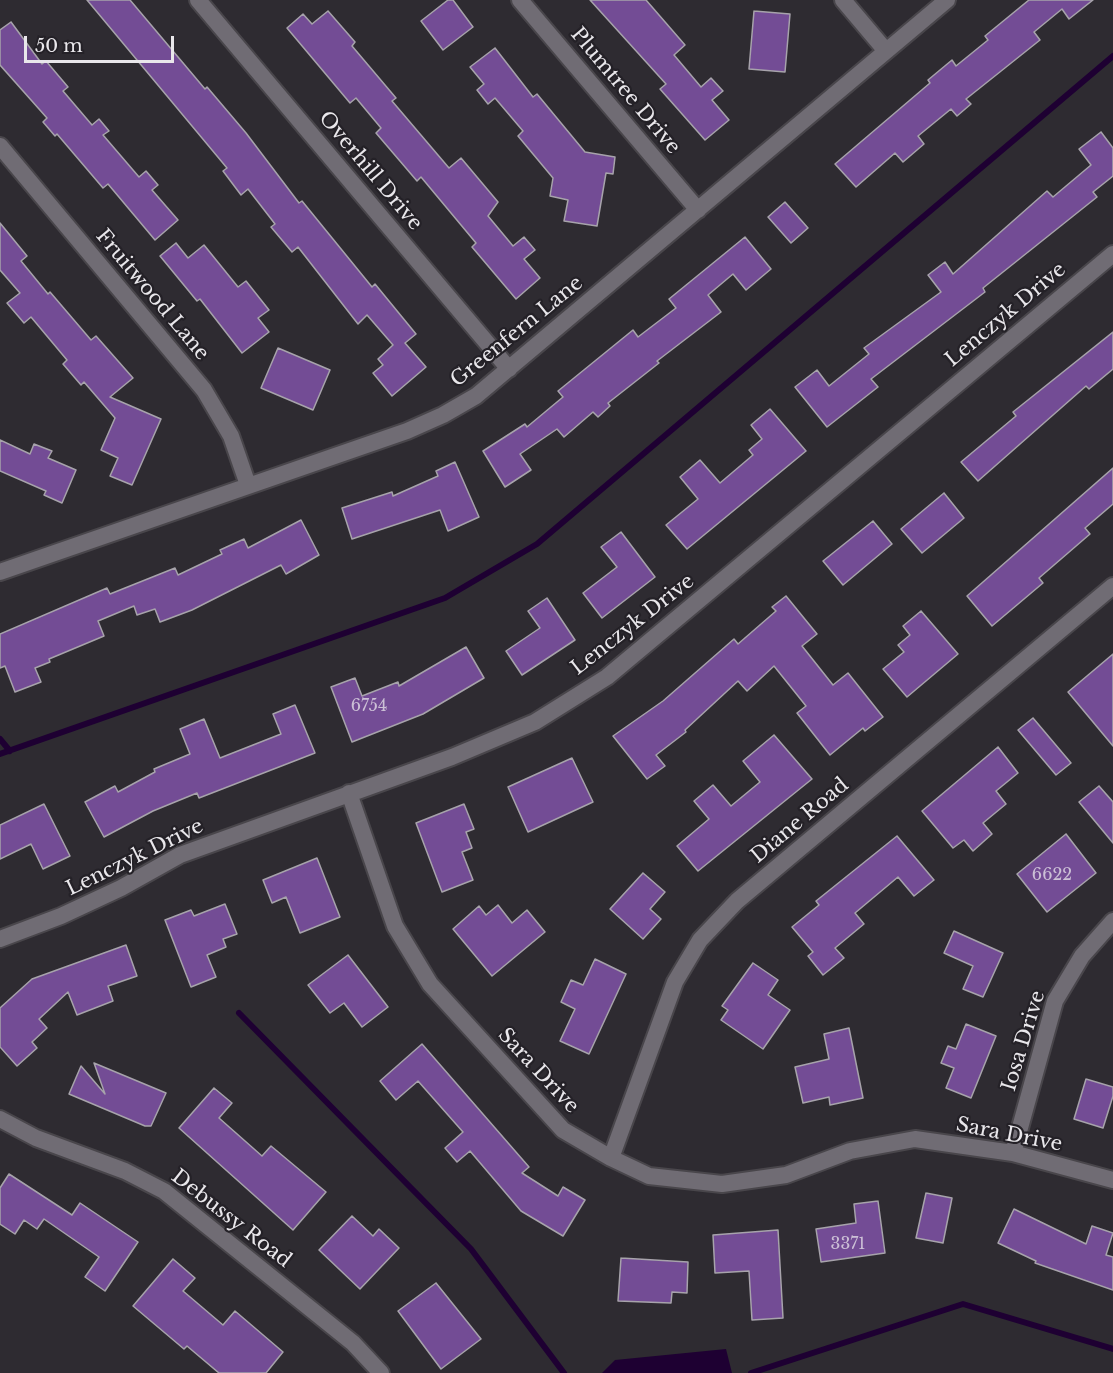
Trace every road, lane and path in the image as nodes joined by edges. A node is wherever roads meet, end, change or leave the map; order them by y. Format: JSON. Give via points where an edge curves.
{"nodes":[{"id":1,"x":198,"y":0,"type":"edge"},
{"id":2,"x":520,"y":0,"type":"edge"},
{"id":3,"x":843,"y":0,"type":"edge"},
{"id":4,"x":947,"y":0,"type":"edge"},
{"id":5,"x":886,"y":51,"type":"junction"},
{"id":6,"x":0,"y":147,"type":"edge"},
{"id":7,"x":698,"y":210,"type":"junction"},
{"id":8,"x":1113,"y":254,"type":"edge"},
{"id":9,"x":509,"y":369,"type":"junction"},
{"id":10,"x":248,"y":485,"type":"junction"},
{"id":11,"x":0,"y":573,"type":"edge"},
{"id":12,"x":1113,"y":586,"type":"edge"},
{"id":13,"x":349,"y":793,"type":"junction"},
{"id":14,"x":1113,"y":921,"type":"edge"},
{"id":15,"x":0,"y":939,"type":"edge"},
{"id":16,"x":0,"y":1119,"type":"edge"},
{"id":17,"x":1013,"y":1153,"type":"junction"},
{"id":18,"x":610,"y":1158,"type":"junction"},
{"id":19,"x":1113,"y":1180,"type":"edge"},
{"id":20,"x":381,"y":1373,"type":"edge"}],
"edges":[{"from":1,"to":9,"type":"street","name":"Overhill Drive"},
{"from":2,"to":7,"type":"street","name":"Plumtree Drive"},
{"from":3,"to":5,"type":"street"},
{"from":4,"to":5,"type":"street","name":"Greenfern Lane"},
{"from":5,"to":7,"type":"street","name":"Greenfern Lane"},
{"from":6,"to":10,"type":"street","name":"Fruitwood Lane","via":[[204,390],[231,436]]},
{"from":7,"to":9,"type":"street","name":"Greenfern Lane"},
{"from":8,"to":13,"type":"street","name":"Lenczyk Drive","via":[[607,677],[535,722],[452,757]]},
{"from":9,"to":10,"type":"street","name":"Greenfern Lane","via":[[476,396],[443,415]]},
{"from":10,"to":11,"type":"street","name":"Greenfern Lane"},
{"from":12,"to":18,"type":"street","name":"Diane Road","via":[[737,901],[700,940],[675,982]]},
{"from":13,"to":15,"type":"street","name":"Lenczyk Drive","via":[[180,855],[121,888]]},
{"from":13,"to":18,"type":"street","name":"Sara Drive","via":[[395,926],[430,984],[563,1130]]},
{"from":14,"to":17,"type":"street","name":"Iosa Drive","via":[[1082,956],[1055,1001]]},
{"from":16,"to":20,"type":"street","name":"Debussy Road","via":[[164,1191],[353,1343]]},
{"from":17,"to":18,"type":"street","name":"Sara Drive","via":[[915,1139],[850,1151],[786,1175],[722,1184],[649,1176]]},
{"from":17,"to":19,"type":"street","name":"Sara Drive"}]}
